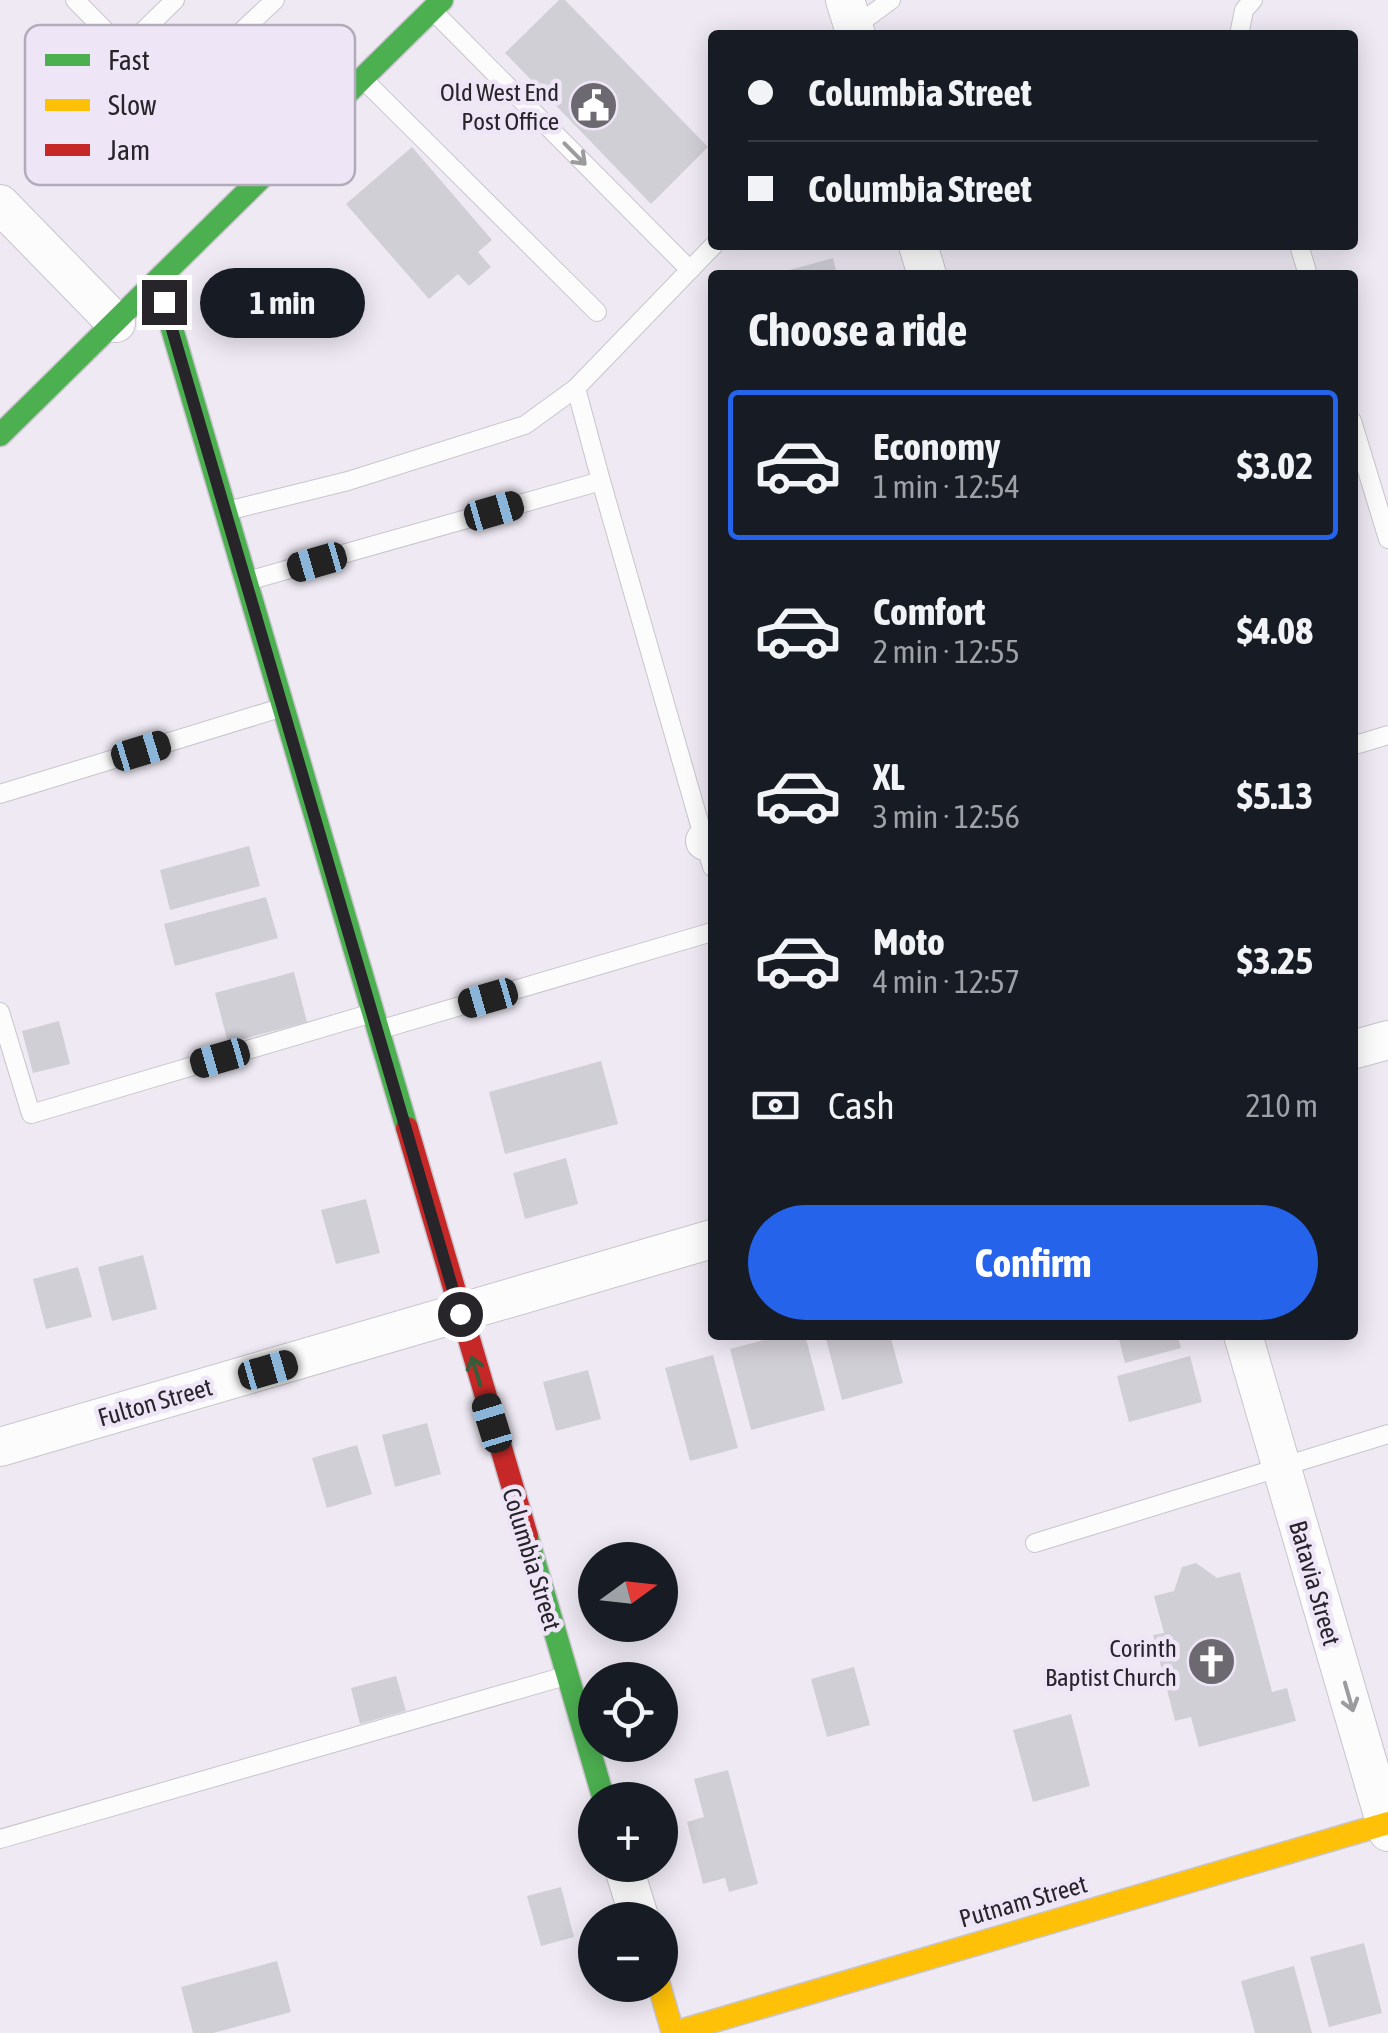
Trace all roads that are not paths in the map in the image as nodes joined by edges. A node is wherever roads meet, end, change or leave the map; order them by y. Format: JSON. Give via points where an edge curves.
{"nodes":[{"id":1,"x":75,"y":0,"type":"edge"},
{"id":2,"x":175,"y":0,"type":"edge"},
{"id":3,"x":275,"y":0,"type":"edge"},
{"id":4,"x":891,"y":0,"type":"edge"},
{"id":5,"x":1253,"y":0,"type":"edge"},
{"id":6,"x":437,"y":5,"type":"edge"},
{"id":7,"x":851,"y":21,"type":"edge"},
{"id":8,"x":98,"y":25,"type":"edge"},
{"id":9,"x":149,"y":25,"type":"edge"},
{"id":10,"x":248,"y":25,"type":"edge"},
{"id":11,"x":1239,"y":30,"type":"edge"},
{"id":12,"x":363,"y":79,"type":"junction"},
{"id":13,"x":355,"y":87,"type":"edge"},
{"id":14,"x":255,"y":185,"type":"edge"},
{"id":15,"x":0,"y":204,"type":"edge"},
{"id":16,"x":709,"y":250,"type":"edge"},
{"id":17,"x":690,"y":270,"type":"junction"},
{"id":18,"x":158,"y":281,"type":"junction"},
{"id":19,"x":597,"y":312,"type":"dead end"},
{"id":20,"x":116,"y":323,"type":"junction"},
{"id":21,"x":576,"y":388,"type":"junction"},
{"id":22,"x":0,"y":436,"type":"edge"},
{"id":23,"x":1358,"y":442,"type":"edge"},
{"id":24,"x":601,"y":481,"type":"junction"},
{"id":25,"x":226,"y":512,"type":"junction"},
{"id":26,"x":1388,"y":539,"type":"edge"},
{"id":27,"x":246,"y":582,"type":"junction"},
{"id":28,"x":282,"y":708,"type":"junction"},
{"id":29,"x":1388,"y":736,"type":"edge"},
{"id":30,"x":1358,"y":744,"type":"edge"},
{"id":31,"x":0,"y":794,"type":"edge"},
{"id":32,"x":708,"y":842,"type":"edge"},
{"id":33,"x":708,"y":933,"type":"edge"},
{"id":34,"x":0,"y":1012,"type":"edge"},
{"id":35,"x":374,"y":1022,"type":"junction"},
{"id":36,"x":1388,"y":1040,"type":"edge"},
{"id":37,"x":1358,"y":1048,"type":"edge"},
{"id":38,"x":708,"y":1240,"type":"edge"},
{"id":39,"x":460,"y":1314,"type":"junction"},
{"id":40,"x":1244,"y":1340,"type":"edge"},
{"id":41,"x":1388,"y":1434,"type":"edge"},
{"id":42,"x":0,"y":1447,"type":"edge"},
{"id":43,"x":1280,"y":1466,"type":"junction"},
{"id":44,"x":1035,"y":1543,"type":"dead end"},
{"id":45,"x":567,"y":1675,"type":"junction"},
{"id":46,"x":599,"y":1782,"type":"edge"},
{"id":47,"x":1387,"y":1826,"type":"edge"},
{"id":48,"x":0,"y":1839,"type":"edge"},
{"id":49,"x":664,"y":2002,"type":"edge"},
{"id":50,"x":673,"y":2033,"type":"edge"}],
"edges":[{"from":1,"to":8,"type":"lane"},
{"from":2,"to":9,"type":"lane"},
{"from":3,"to":10,"type":"lane"},
{"from":4,"to":7,"type":"lane"},
{"from":5,"to":11,"type":"lane"},
{"from":6,"to":12,"type":"street"},
{"from":6,"to":17,"type":"lane","one_way":true},
{"from":12,"to":13,"type":"street"},
{"from":12,"to":19,"type":"lane"},
{"from":14,"to":18,"type":"street"},
{"from":15,"to":20,"type":"street"},
{"from":16,"to":17,"type":"lane"},
{"from":17,"to":21,"type":"lane"},
{"from":18,"to":20,"type":"street"},
{"from":18,"to":25,"type":"street","name":"Columbia Street"},
{"from":20,"to":22,"type":"street"},
{"from":21,"to":24,"type":"lane"},
{"from":21,"to":25,"type":"lane","via":[[525,426]]},
{"from":23,"to":26,"type":"lane"},
{"from":24,"to":27,"type":"lane"},
{"from":24,"to":32,"type":"lane"},
{"from":25,"to":27,"type":"street","name":"Columbia Street"},
{"from":27,"to":28,"type":"street","name":"Columbia Street"},
{"from":28,"to":31,"type":"lane"},
{"from":28,"to":35,"type":"street","name":"Columbia Street"},
{"from":29,"to":30,"type":"lane"},
{"from":33,"to":35,"type":"lane"},
{"from":34,"to":35,"type":"lane","via":[[31,1114]]},
{"from":35,"to":39,"type":"street","name":"Columbia Street"},
{"from":36,"to":37,"type":"street"},
{"from":38,"to":39,"type":"street","name":"Fulton Street"},
{"from":39,"to":42,"type":"street","name":"Fulton Street"},
{"from":45,"to":39,"type":"street","name":"Columbia Street","one_way":true},
{"from":40,"to":43,"type":"street","name":"Batavia Street"},
{"from":41,"to":43,"type":"lane"},
{"from":43,"to":44,"type":"lane"},
{"from":43,"to":47,"type":"street","name":"Batavia Street","one_way":true},
{"from":45,"to":46,"type":"street","name":"Columbia Street"},
{"from":45,"to":48,"type":"lane"},
{"from":47,"to":50,"type":"street","name":"Putnam Street"},
{"from":49,"to":50,"type":"street"}]}
